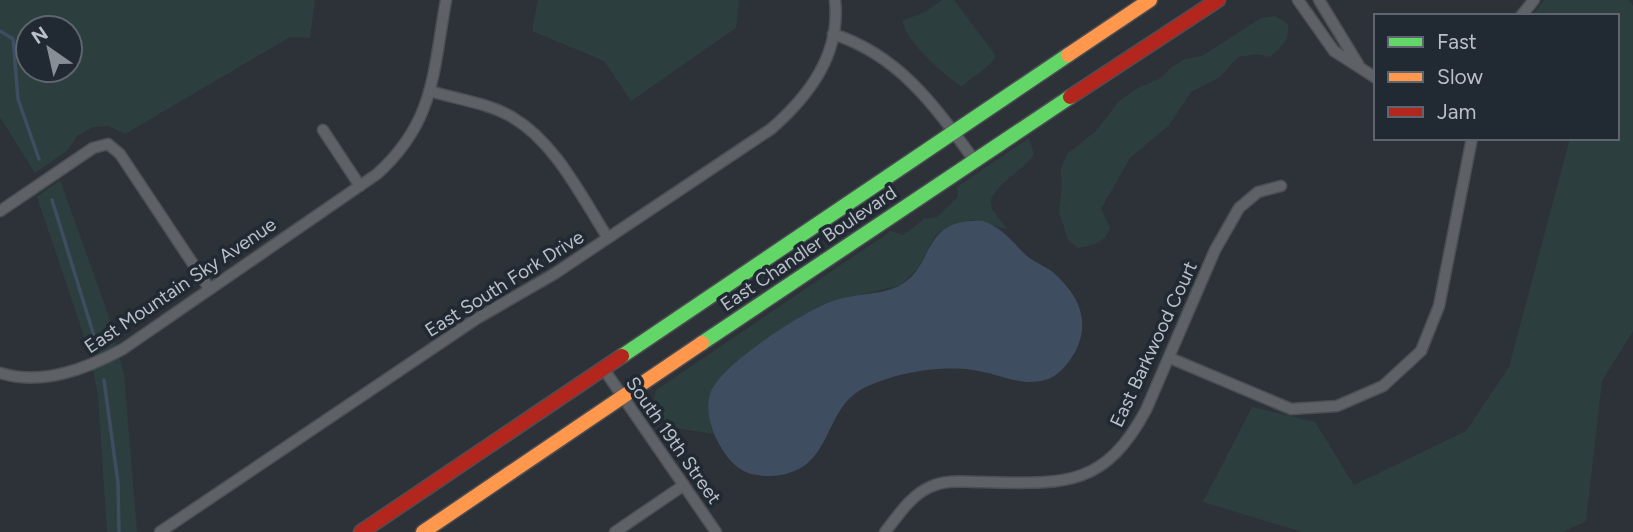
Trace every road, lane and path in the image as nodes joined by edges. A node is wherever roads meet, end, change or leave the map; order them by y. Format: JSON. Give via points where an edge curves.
{"nodes":[{"id":1,"x":446,"y":0,"type":"edge"},
{"id":2,"x":835,"y":0,"type":"edge"},
{"id":3,"x":1150,"y":0,"type":"edge"},
{"id":4,"x":1217,"y":0,"type":"edge"},
{"id":5,"x":1298,"y":0,"type":"edge"},
{"id":6,"x":1319,"y":0,"type":"edge"},
{"id":7,"x":1534,"y":0,"type":"edge"},
{"id":8,"x":1523,"y":14,"type":"edge"},
{"id":9,"x":833,"y":34,"type":"junction"},
{"id":10,"x":1359,"y":66,"type":"junction"},
{"id":11,"x":1374,"y":77,"type":"edge"},
{"id":12,"x":430,"y":91,"type":"junction"},
{"id":13,"x":323,"y":130,"type":"dead end"},
{"id":14,"x":953,"y":131,"type":"junction"},
{"id":15,"x":1472,"y":140,"type":"edge"},
{"id":16,"x":974,"y":160,"type":"junction"},
{"id":17,"x":360,"y":186,"type":"junction"},
{"id":18,"x":1281,"y":186,"type":"dead end"},
{"id":19,"x":0,"y":211,"type":"edge"},
{"id":20,"x":608,"y":238,"type":"junction"},
{"id":21,"x":209,"y":288,"type":"junction"},
{"id":22,"x":1170,"y":358,"type":"junction"},
{"id":23,"x":603,"y":368,"type":"junction"},
{"id":24,"x":3,"y":374,"type":"edge"},
{"id":25,"x":623,"y":397,"type":"junction"},
{"id":26,"x":684,"y":485,"type":"junction"},
{"id":27,"x":160,"y":532,"type":"edge"},
{"id":28,"x":361,"y":532,"type":"edge"},
{"id":29,"x":423,"y":532,"type":"edge"},
{"id":30,"x":615,"y":532,"type":"edge"},
{"id":31,"x":716,"y":532,"type":"edge"},
{"id":32,"x":885,"y":532,"type":"edge"}],
"edges":[{"from":1,"to":12,"type":"street","name":"East Mountain Sky Avenue"},
{"from":2,"to":9,"type":"street","name":"East South Fork Drive"},
{"from":3,"to":14,"type":"main road","name":"East Chandler Boulevard"},
{"from":4,"to":16,"type":"main road","name":"East Chandler Boulevard"},
{"from":5,"to":10,"type":"street","via":[[1334,51]]},
{"from":6,"to":10,"type":"street"},
{"from":7,"to":8,"type":"street"},
{"from":9,"to":14,"type":"street","via":[[855,41],[903,73],[927,95]]},
{"from":9,"to":20,"type":"street","name":"East South Fork Drive","via":[[819,79],[796,107],[771,129]]},
{"from":10,"to":11,"type":"street"},
{"from":12,"to":17,"type":"street","name":"East Mountain Sky Avenue","via":[[408,142]]},
{"from":12,"to":20,"type":"street","via":[[487,107],[534,134]]},
{"from":13,"to":17,"type":"street"},
{"from":14,"to":16,"type":"street"},
{"from":14,"to":23,"type":"main road","name":"East Chandler Boulevard"},
{"from":15,"to":22,"type":"street","via":[[1438,306],[1421,351],[1384,386],[1337,406],[1291,409]]},
{"from":16,"to":25,"type":"main road","name":"East Chandler Boulevard"},
{"from":17,"to":21,"type":"street","name":"East Mountain Sky Avenue"},
{"from":18,"to":22,"type":"street","name":"East Barkwood Court","via":[[1258,192],[1239,208],[1215,250]]},
{"from":19,"to":21,"type":"street","via":[[93,148],[108,144],[120,154]]},
{"from":20,"to":27,"type":"street","name":"East South Fork Drive","via":[[464,327]]},
{"from":21,"to":24,"type":"street","name":"East Mountain Sky Avenue","via":[[88,368],[42,376]]},
{"from":22,"to":32,"type":"street","name":"East Barkwood Court","via":[[1133,435],[1115,457],[1093,471],[1039,483],[952,481],[933,485]]},
{"from":23,"to":25,"type":"street","name":"South 19th Street"},
{"from":23,"to":28,"type":"main road","name":"East Chandler Boulevard"},
{"from":25,"to":26,"type":"street","name":"South 19th Street"},
{"from":25,"to":29,"type":"main road","name":"East Chandler Boulevard"},
{"from":26,"to":30,"type":"street"},
{"from":26,"to":31,"type":"street","name":"South 19th Street"}]}
